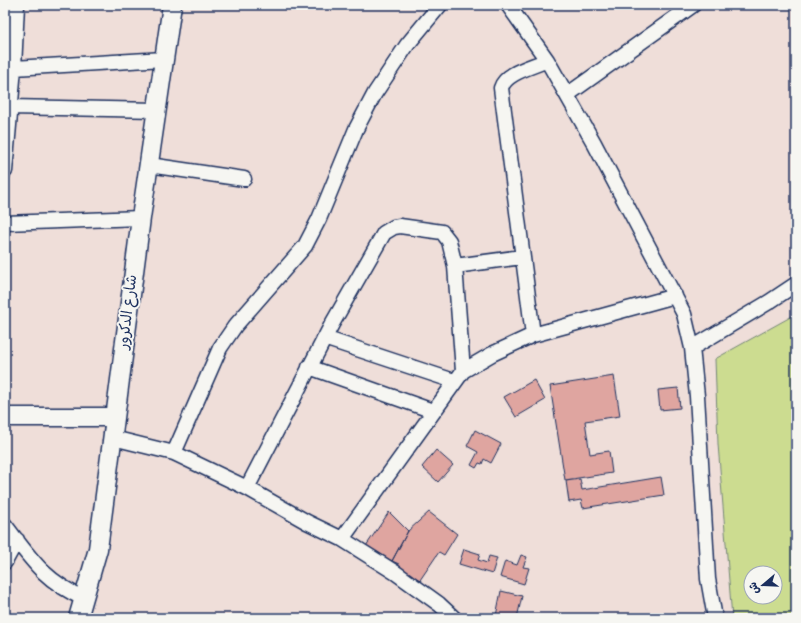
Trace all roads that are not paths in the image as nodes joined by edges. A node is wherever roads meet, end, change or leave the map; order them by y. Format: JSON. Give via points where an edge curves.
{"nodes":[{"id":1,"x":17,"y":5,"type":"edge"},
{"id":2,"x":172,"y":5,"type":"edge"},
{"id":3,"x":440,"y":5,"type":"edge"},
{"id":4,"x":508,"y":5,"type":"edge"},
{"id":5,"x":693,"y":5,"type":"edge"},
{"id":6,"x":164,"y":59,"type":"junction"},
{"id":7,"x":547,"y":60,"type":"junction"},
{"id":8,"x":14,"y":68,"type":"junction"},
{"id":9,"x":567,"y":95,"type":"junction"},
{"id":10,"x":10,"y":107,"type":"junction"},
{"id":11,"x":157,"y":110,"type":"junction"},
{"id":12,"x":149,"y":165,"type":"junction"},
{"id":13,"x":5,"y":171,"type":"edge"},
{"id":14,"x":244,"y":179,"type":"dead end"},
{"id":15,"x":141,"y":218,"type":"junction"},
{"id":16,"x":5,"y":223,"type":"edge"},
{"id":17,"x":522,"y":257,"type":"junction"},
{"id":18,"x":455,"y":266,"type":"junction"},
{"id":19,"x":796,"y":284,"type":"edge"},
{"id":20,"x":675,"y":296,"type":"junction"},
{"id":21,"x":533,"y":335,"type":"junction"},
{"id":22,"x":324,"y":338,"type":"junction"},
{"id":23,"x":692,"y":348,"type":"junction"},
{"id":24,"x":309,"y":367,"type":"junction"},
{"id":25,"x":463,"y":371,"type":"junction"},
{"id":26,"x":454,"y":381,"type":"junction"},
{"id":27,"x":433,"y":411,"type":"junction"},
{"id":28,"x":5,"y":417,"type":"edge"},
{"id":29,"x":115,"y":417,"type":"junction"},
{"id":30,"x":112,"y":438,"type":"junction"},
{"id":31,"x":174,"y":453,"type":"junction"},
{"id":32,"x":247,"y":488,"type":"junction"},
{"id":33,"x":5,"y":525,"type":"edge"},
{"id":34,"x":342,"y":539,"type":"junction"},
{"id":35,"x":16,"y":540,"type":"junction"},
{"id":36,"x":5,"y":562,"type":"edge"},
{"id":37,"x":85,"y":599,"type":"junction"},
{"id":38,"x":78,"y":618,"type":"edge"},
{"id":39,"x":454,"y":618,"type":"edge"},
{"id":40,"x":715,"y":618,"type":"edge"}],
"edges":[{"from":1,"to":8,"type":"street"},
{"from":2,"to":6,"type":"street","name":"شارع الدكرور"},
{"from":3,"to":31,"type":"street","via":[[407,45],[375,93],[356,128],[319,219],[305,246],[235,326],[220,348]]},
{"from":4,"to":7,"type":"street"},
{"from":5,"to":9,"type":"street"},
{"from":6,"to":8,"type":"street"},
{"from":6,"to":11,"type":"street","name":"شارع الدكرور"},
{"from":7,"to":9,"type":"street"},
{"from":7,"to":17,"type":"street","via":[[510,77],[503,82],[501,88]]},
{"from":8,"to":10,"type":"street"},
{"from":9,"to":20,"type":"street"},
{"from":10,"to":11,"type":"street"},
{"from":10,"to":13,"type":"street"},
{"from":11,"to":12,"type":"street","name":"شارع الدكرور"},
{"from":12,"to":14,"type":"street"},
{"from":12,"to":15,"type":"street","name":"شارع الدكرور"},
{"from":15,"to":16,"type":"street"},
{"from":15,"to":29,"type":"street","name":"شارع الدكرور"},
{"from":17,"to":18,"type":"street"},
{"from":17,"to":21,"type":"street"},
{"from":18,"to":22,"type":"street","via":[[449,241],[442,232],[400,226],[389,229],[384,233]]},
{"from":18,"to":25,"type":"street"},
{"from":19,"to":23,"type":"street"},
{"from":20,"to":21,"type":"street"},
{"from":20,"to":23,"type":"street","via":[[684,314]]},
{"from":21,"to":25,"type":"street"},
{"from":22,"to":24,"type":"street"},
{"from":22,"to":26,"type":"street"},
{"from":23,"to":40,"type":"street","via":[[708,578]]},
{"from":24,"to":27,"type":"street"},
{"from":24,"to":32,"type":"street"},
{"from":25,"to":26,"type":"street"},
{"from":26,"to":27,"type":"street"},
{"from":27,"to":34,"type":"street"},
{"from":28,"to":29,"type":"street"},
{"from":29,"to":30,"type":"street","name":"شارع الدكرور"},
{"from":30,"to":31,"type":"street"},
{"from":30,"to":37,"type":"street","name":"شارع الدكرور","via":[[98,549]]},
{"from":31,"to":32,"type":"street"},
{"from":32,"to":34,"type":"street"},
{"from":33,"to":35,"type":"street"},
{"from":34,"to":39,"type":"street","via":[[396,573]]},
{"from":35,"to":36,"type":"street"},
{"from":35,"to":37,"type":"street","via":[[30,560],[51,580]]},
{"from":37,"to":38,"type":"street","name":"شارع الدكرور"}]}
